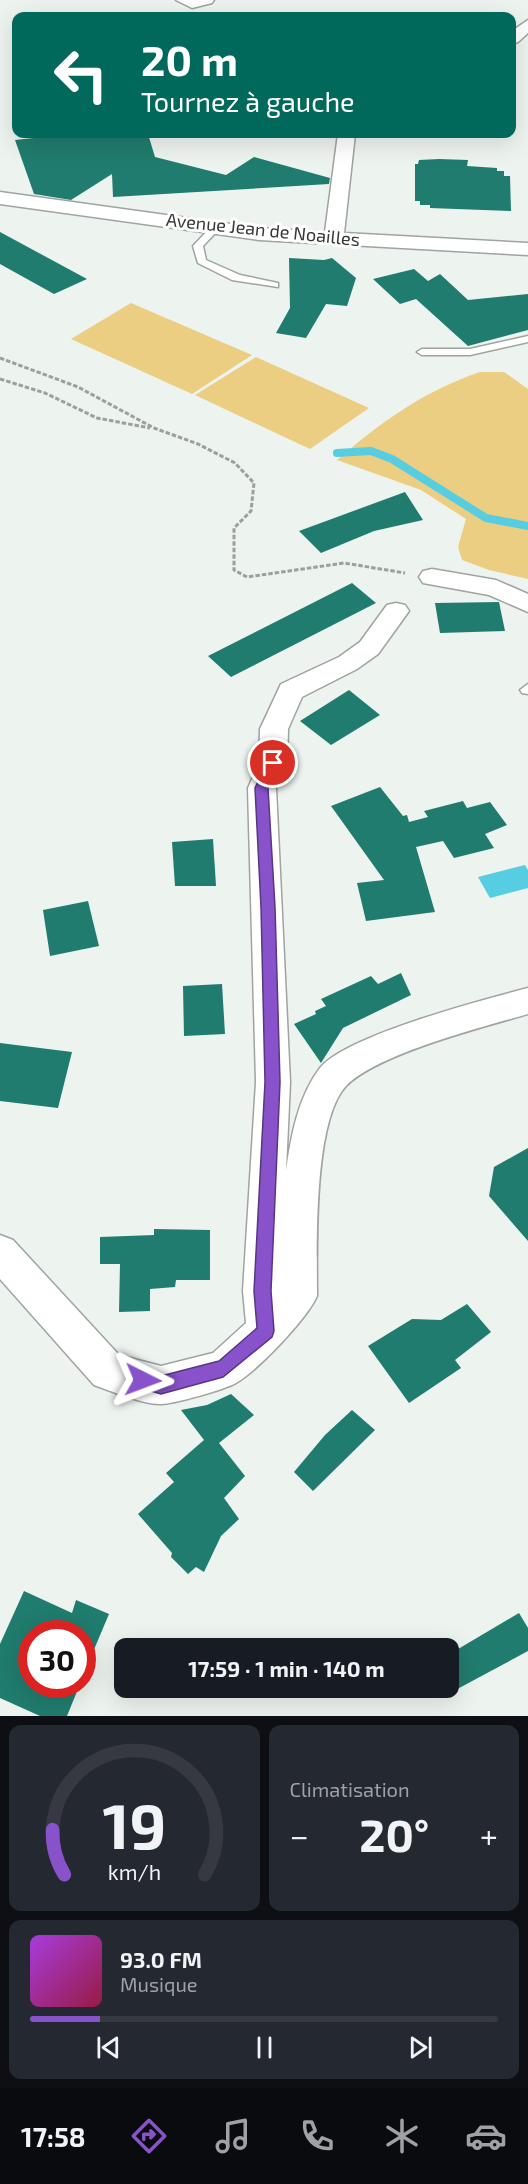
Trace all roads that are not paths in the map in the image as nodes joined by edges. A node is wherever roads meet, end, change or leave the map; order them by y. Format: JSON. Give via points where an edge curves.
{"nodes":[{"id":1,"x":183,"y":0,"type":"edge"},
{"id":2,"x":207,"y":0,"type":"edge"},
{"id":3,"x":528,"y":25,"type":"edge"},
{"id":4,"x":516,"y":36,"type":"edge"},
{"id":5,"x":344,"y":138,"type":"edge"},
{"id":6,"x":0,"y":198,"type":"edge"},
{"id":7,"x":216,"y":227,"type":"junction"},
{"id":8,"x":334,"y":240,"type":"junction"},
{"id":9,"x":528,"y":249,"type":"edge"},
{"id":10,"x":274,"y":285,"type":"dead end"},
{"id":11,"x":528,"y":339,"type":"edge"},
{"id":12,"x":422,"y":352,"type":"dead end"},
{"id":13,"x":432,"y":577,"type":"road end"},
{"id":14,"x":528,"y":604,"type":"edge"},
{"id":15,"x":396,"y":611,"type":"dead end"},
{"id":16,"x":528,"y":1001,"type":"edge"},
{"id":17,"x":0,"y":1252,"type":"edge"},
{"id":18,"x":266,"y":1331,"type":"junction"}],
"edges":[{"from":1,"to":2,"type":"street"},
{"from":3,"to":4,"type":"street"},
{"from":5,"to":8,"type":"street"},
{"from":6,"to":7,"type":"street","name":"Avenue Jean de Noailles"},
{"from":7,"to":8,"type":"street","name":"Avenue Jean de Noailles"},
{"from":7,"to":10,"type":"lane","via":[[198,246],[201,261],[244,281]]},
{"from":8,"to":9,"type":"street","name":"Avenue Jean de Noailles"},
{"from":11,"to":12,"type":"lane","via":[[470,352]]},
{"from":13,"to":14,"type":"street","via":[[496,588]]},
{"from":15,"to":18,"type":"street","via":[[369,648],[291,691],[274,729],[273,763],[262,788],[273,1082],[262,1291]]},
{"from":16,"to":18,"type":"street","via":[[371,1052],[334,1075],[315,1111],[300,1198],[298,1296]]},
{"from":17,"to":18,"type":"street","via":[[108,1371],[161,1385],[223,1369]]}]}
